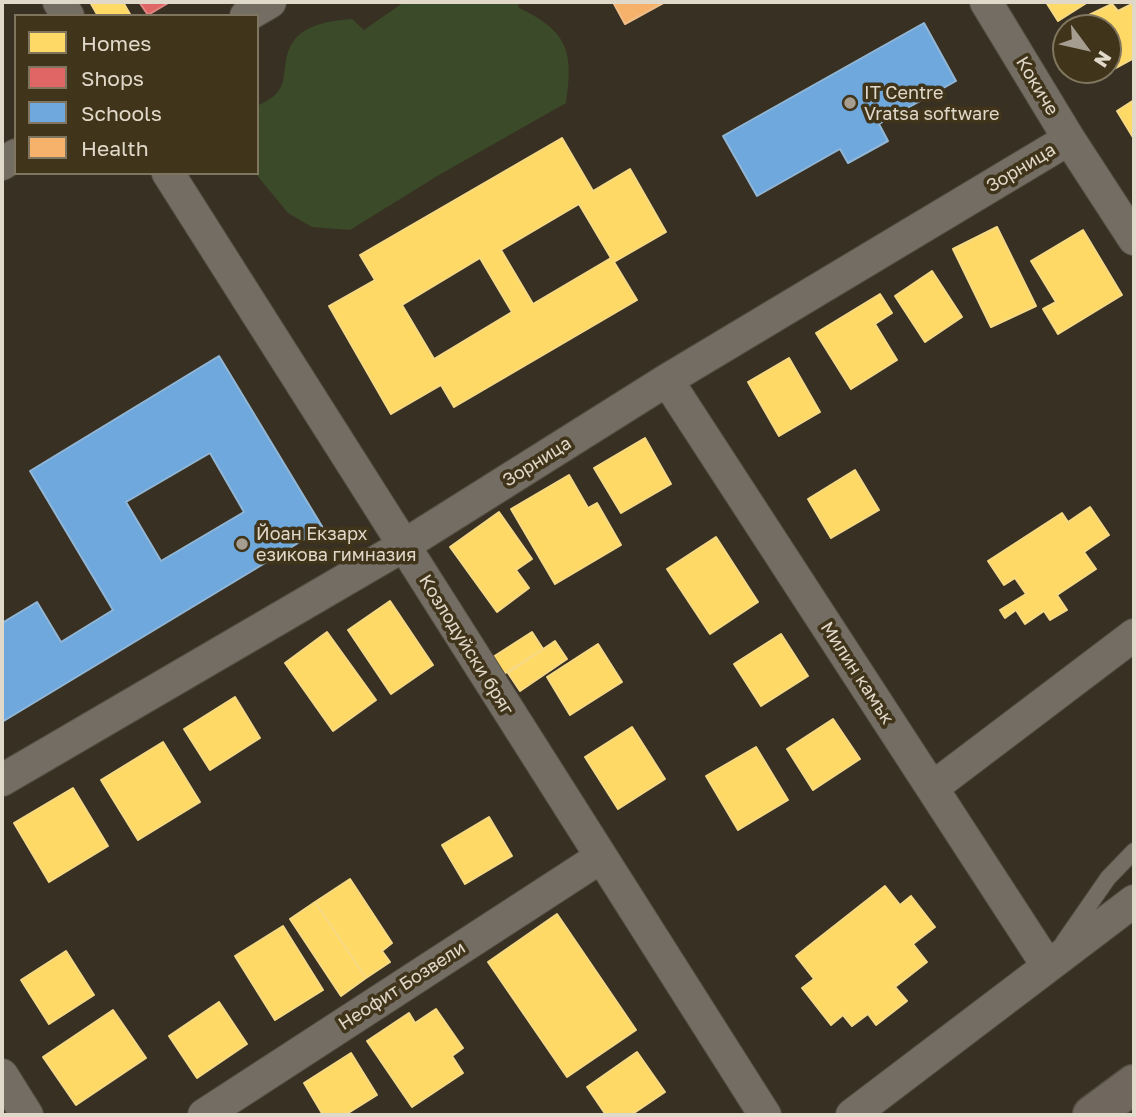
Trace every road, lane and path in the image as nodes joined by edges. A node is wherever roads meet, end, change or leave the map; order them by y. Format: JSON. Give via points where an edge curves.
{"nodes":[{"id":1,"x":270,"y":2,"type":"edge"},
{"id":2,"x":986,"y":2,"type":"edge"},
{"id":3,"x":249,"y":14,"type":"edge"},
{"id":4,"x":1069,"y":139,"type":"junction"},
{"id":5,"x":169,"y":175,"type":"edge"},
{"id":6,"x":1134,"y":239,"type":"edge"},
{"id":7,"x":667,"y":380,"type":"junction"},
{"id":8,"x":403,"y":546,"type":"junction"},
{"id":9,"x":1134,"y":635,"type":"edge"},
{"id":10,"x":2,"y":780,"type":"edge"},
{"id":11,"x":932,"y":788,"type":"junction"},
{"id":12,"x":1134,"y":850,"type":"edge"},
{"id":13,"x":601,"y":857,"type":"junction"},
{"id":14,"x":1134,"y":901,"type":"edge"},
{"id":15,"x":1047,"y":965,"type":"junction"},
{"id":16,"x":2,"y":1075,"type":"edge"},
{"id":17,"x":1134,"y":1084,"type":"edge"},
{"id":18,"x":27,"y":1115,"type":"edge"},
{"id":19,"x":204,"y":1115,"type":"edge"},
{"id":20,"x":765,"y":1115,"type":"edge"},
{"id":21,"x":852,"y":1115,"type":"edge"},
{"id":22,"x":1092,"y":1115,"type":"edge"}],
"edges":[{"from":1,"to":3,"type":"street"},
{"from":2,"to":4,"type":"street","name":"Кокиче"},
{"from":4,"to":6,"type":"street","name":"Кокиче"},
{"from":4,"to":7,"type":"street","name":"Зорница"},
{"from":5,"to":8,"type":"street","name":"Козлодуйски бряг"},
{"from":7,"to":8,"type":"street","name":"Зорница"},
{"from":7,"to":11,"type":"street","name":"Милин камък"},
{"from":8,"to":10,"type":"street","name":"Зорница"},
{"from":8,"to":13,"type":"street","name":"Козлодуйски бряг"},
{"from":9,"to":11,"type":"street"},
{"from":11,"to":15,"type":"street","name":"Милин камък"},
{"from":12,"to":15,"type":"lane","via":[[1108,878]]},
{"from":13,"to":19,"type":"street","name":"Неофит Бозвели"},
{"from":13,"to":20,"type":"street","name":"Козлодуйски бряг"},
{"from":14,"to":15,"type":"street"},
{"from":15,"to":21,"type":"street"},
{"from":16,"to":18,"type":"street"},
{"from":17,"to":22,"type":"main road"}]}
